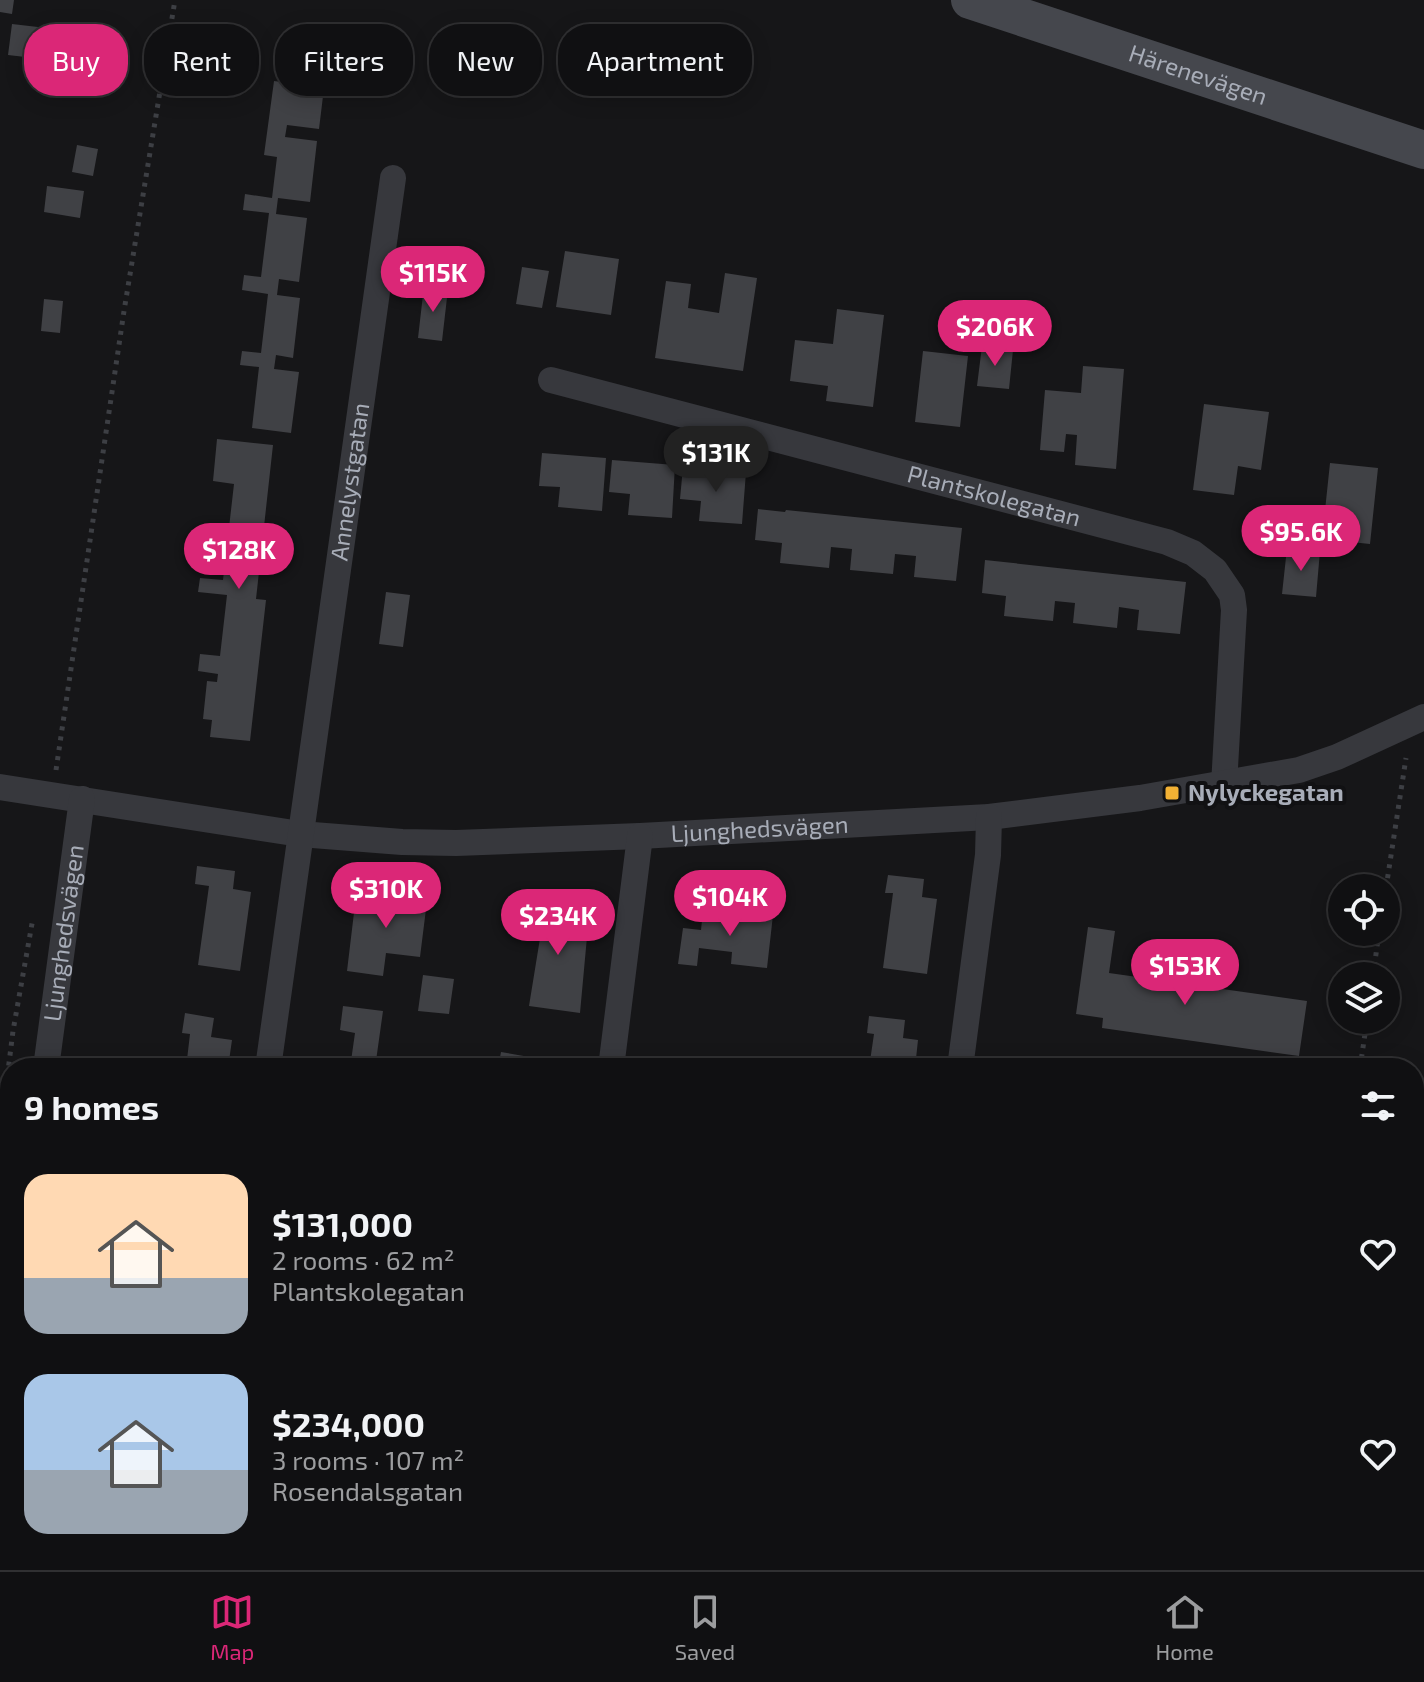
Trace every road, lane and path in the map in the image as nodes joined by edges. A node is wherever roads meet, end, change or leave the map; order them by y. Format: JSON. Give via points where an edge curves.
{"nodes":[{"id":1,"x":175,"y":0,"type":"edge"},
{"id":2,"x":970,"y":0,"type":"edge"},
{"id":3,"x":1417,"y":139,"type":"edge"},
{"id":4,"x":393,"y":178,"type":"dead end"},
{"id":5,"x":551,"y":380,"type":"dead end"},
{"id":6,"x":1424,"y":717,"type":"edge"},
{"id":7,"x":1414,"y":753,"type":"dead end"},
{"id":8,"x":1224,"y":785,"type":"junction"},
{"id":9,"x":0,"y":787,"type":"edge"},
{"id":10,"x":52,"y":794,"type":"junction"},
{"id":11,"x":82,"y":799,"type":"junction"},
{"id":12,"x":989,"y":817,"type":"junction"},
{"id":13,"x":300,"y":834,"type":"junction"},
{"id":14,"x":640,"y":836,"type":"junction"},
{"id":15,"x":1388,"y":874,"type":"edge"},
{"id":16,"x":36,"y":904,"type":"dead end"},
{"id":17,"x":1365,"y":1034,"type":"edge"},
{"id":18,"x":10,"y":1058,"type":"edge"},
{"id":19,"x":47,"y":1058,"type":"edge"},
{"id":20,"x":269,"y":1058,"type":"edge"},
{"id":21,"x":612,"y":1058,"type":"edge"},
{"id":22,"x":961,"y":1058,"type":"edge"},
{"id":23,"x":1361,"y":1058,"type":"edge"}],
"edges":[{"from":1,"to":10,"type":"path"},
{"from":2,"to":3,"type":"street","name":"Härenevägen"},
{"from":4,"to":13,"type":"street","name":"Annelystgatan"},
{"from":5,"to":8,"type":"street","name":"Plantskolegatan","via":[[1018,501],[1167,542],[1206,560],[1232,595],[1234,610]]},
{"from":6,"to":8,"type":"street","name":"Ljunghedsvägen","via":[[1299,770]]},
{"from":7,"to":15,"type":"path","via":[[1405,759]]},
{"from":8,"to":12,"type":"street","name":"Ljunghedsvägen"},
{"from":9,"to":10,"type":"street","name":"Ljunghedsvägen"},
{"from":10,"to":11,"type":"street","name":"Ljunghedsvägen"},
{"from":11,"to":13,"type":"street","name":"Ljunghedsvägen"},
{"from":11,"to":19,"type":"street","name":"Ljunghedsvägen"},
{"from":12,"to":14,"type":"street","name":"Ljunghedsvägen"},
{"from":12,"to":22,"type":"street"},
{"from":13,"to":14,"type":"street","name":"Ljunghedsvägen","via":[[456,843]]},
{"from":13,"to":20,"type":"street","name":"Annelystgatan"},
{"from":14,"to":21,"type":"street"},
{"from":16,"to":18,"type":"path"},
{"from":17,"to":23,"type":"path"}]}
